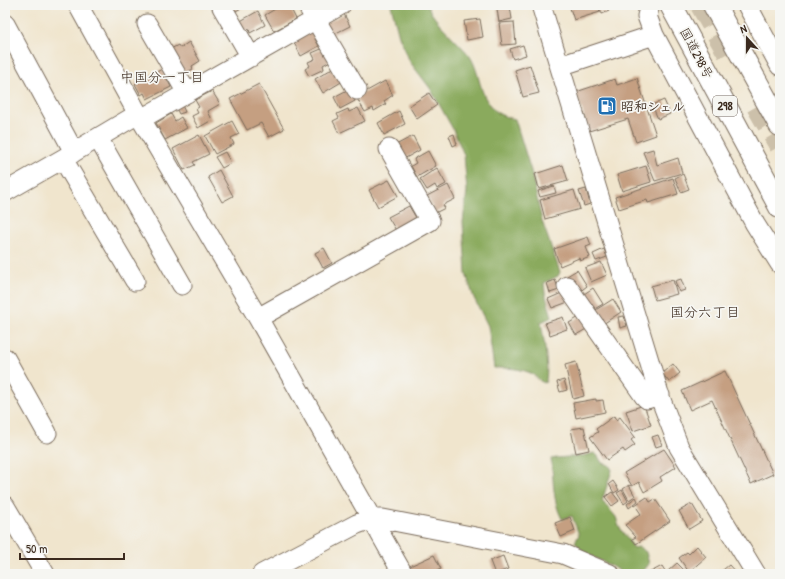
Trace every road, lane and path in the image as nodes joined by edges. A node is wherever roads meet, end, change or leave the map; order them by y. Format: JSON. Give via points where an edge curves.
{"nodes":[{"id":1,"x":78,"y":5,"type":"edge"},
{"id":2,"x":341,"y":5,"type":"edge"},
{"id":3,"x":541,"y":5,"type":"edge"},
{"id":4,"x":650,"y":5,"type":"edge"},
{"id":5,"x":671,"y":5,"type":"edge"},
{"id":6,"x":714,"y":5,"type":"edge"},
{"id":7,"x":747,"y":5,"type":"edge"},
{"id":8,"x":222,"y":7,"type":"dead end"},
{"id":9,"x":311,"y":12,"type":"edge"},
{"id":10,"x":5,"y":24,"type":"edge"},
{"id":11,"x":147,"y":24,"type":"dead end"},
{"id":12,"x":654,"y":35,"type":"junction"},
{"id":13,"x":251,"y":57,"type":"junction"},
{"id":14,"x":560,"y":66,"type":"junction"},
{"id":15,"x":780,"y":66,"type":"edge"},
{"id":16,"x":357,"y":90,"type":"dead end"},
{"id":17,"x":187,"y":93,"type":"junction"},
{"id":18,"x":140,"y":117,"type":"junction"},
{"id":19,"x":780,"y":125,"type":"edge"},
{"id":20,"x":98,"y":138,"type":"junction"},
{"id":21,"x":389,"y":149,"type":"dead end"},
{"id":22,"x":69,"y":155,"type":"junction"},
{"id":23,"x":5,"y":192,"type":"edge"},
{"id":24,"x":780,"y":207,"type":"edge"},
{"id":25,"x":780,"y":264,"type":"edge"},
{"id":26,"x":135,"y":281,"type":"dead end"},
{"id":27,"x":182,"y":285,"type":"dead end"},
{"id":28,"x":567,"y":286,"type":"dead end"},
{"id":29,"x":258,"y":318,"type":"junction"},
{"id":30,"x":5,"y":358,"type":"edge"},
{"id":31,"x":660,"y":395,"type":"junction"},
{"id":32,"x":47,"y":433,"type":"dead end"},
{"id":33,"x":5,"y":506,"type":"edge"},
{"id":34,"x":371,"y":519,"type":"junction"},
{"id":35,"x":45,"y":574,"type":"edge"},
{"id":36,"x":262,"y":574,"type":"edge"},
{"id":37,"x":403,"y":574,"type":"edge"},
{"id":38,"x":610,"y":574,"type":"edge"},
{"id":39,"x":756,"y":574,"type":"edge"}],
"edges":[{"from":1,"to":18,"type":"street"},
{"from":2,"to":9,"type":"street"},
{"from":3,"to":14,"type":"street"},
{"from":4,"to":12,"type":"street","via":[[647,16]]},
{"from":5,"to":24,"type":"highway","name":"国道298号","number":"298"},
{"from":6,"to":19,"type":"highway"},
{"from":7,"to":15,"type":"street"},
{"from":8,"to":13,"type":"street"},
{"from":9,"to":13,"type":"street"},
{"from":9,"to":16,"type":"street"},
{"from":10,"to":22,"type":"street"},
{"from":11,"to":17,"type":"street"},
{"from":12,"to":14,"type":"street"},
{"from":12,"to":25,"type":"street","via":[[755,224]]},
{"from":13,"to":17,"type":"street"},
{"from":14,"to":31,"type":"street"},
{"from":17,"to":18,"type":"street"},
{"from":18,"to":20,"type":"street"},
{"from":18,"to":29,"type":"street"},
{"from":20,"to":22,"type":"street"},
{"from":20,"to":27,"type":"street"},
{"from":21,"to":29,"type":"street","via":[[430,221]]},
{"from":22,"to":23,"type":"street"},
{"from":22,"to":26,"type":"street"},
{"from":28,"to":31,"type":"street","via":[[644,396],[648,399]]},
{"from":29,"to":34,"type":"street"},
{"from":30,"to":32,"type":"street"},
{"from":31,"to":39,"type":"street","via":[[679,447]]},
{"from":33,"to":35,"type":"street"},
{"from":34,"to":36,"type":"street"},
{"from":34,"to":37,"type":"street"},
{"from":34,"to":38,"type":"street","via":[[563,554]]}]}
